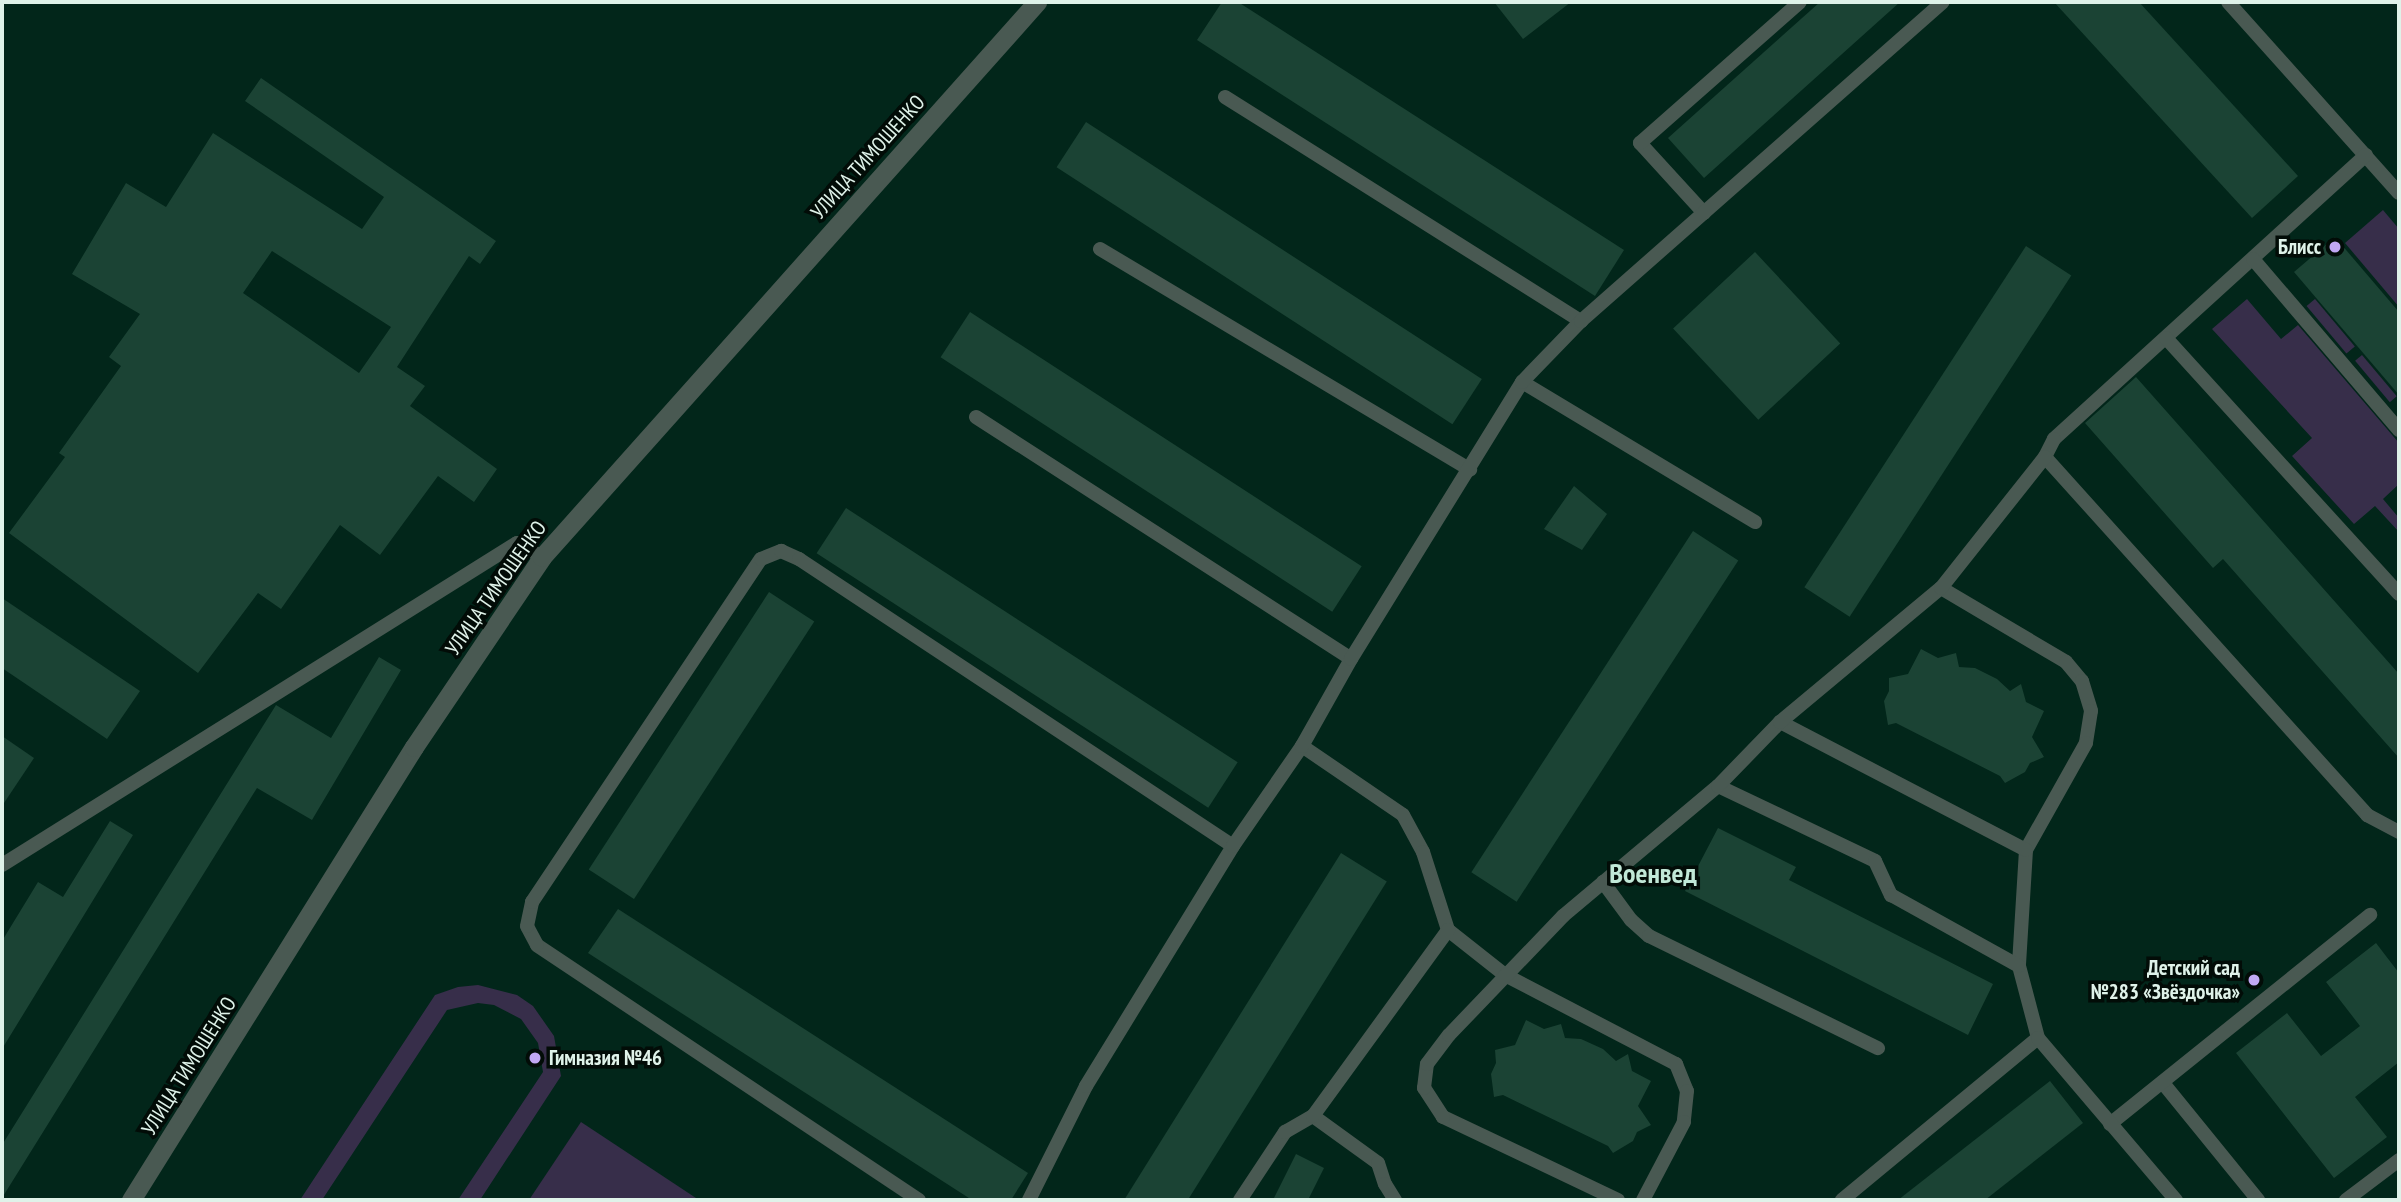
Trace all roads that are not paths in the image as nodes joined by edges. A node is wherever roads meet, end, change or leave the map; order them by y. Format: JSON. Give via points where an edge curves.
{"nodes":[{"id":1,"x":1037,"y":2,"type":"edge"},
{"id":2,"x":1800,"y":2,"type":"edge"},
{"id":3,"x":1943,"y":2,"type":"edge"},
{"id":4,"x":2228,"y":2,"type":"edge"},
{"id":5,"x":1224,"y":97,"type":"dead end"},
{"id":6,"x":2366,"y":155,"type":"junction"},
{"id":7,"x":2399,"y":193,"type":"edge"},
{"id":8,"x":1704,"y":213,"type":"junction"},
{"id":9,"x":1100,"y":249,"type":"dead end"},
{"id":10,"x":2253,"y":259,"type":"junction"},
{"id":11,"x":1581,"y":321,"type":"junction"},
{"id":12,"x":2166,"y":338,"type":"junction"},
{"id":13,"x":1522,"y":382,"type":"junction"},
{"id":14,"x":976,"y":417,"type":"dead end"},
{"id":15,"x":2399,"y":430,"type":"edge"},
{"id":16,"x":2045,"y":457,"type":"junction"},
{"id":17,"x":1470,"y":470,"type":"junction"},
{"id":18,"x":1755,"y":522,"type":"dead end"},
{"id":19,"x":542,"y":556,"type":"junction"},
{"id":20,"x":1941,"y":588,"type":"junction"},
{"id":21,"x":2399,"y":594,"type":"edge"},
{"id":22,"x":1350,"y":659,"type":"junction"},
{"id":23,"x":1780,"y":722,"type":"junction"},
{"id":24,"x":1302,"y":746,"type":"junction"},
{"id":25,"x":1718,"y":786,"type":"junction"},
{"id":26,"x":2399,"y":832,"type":"edge"},
{"id":27,"x":1233,"y":846,"type":"junction"},
{"id":28,"x":2026,"y":849,"type":"junction"},
{"id":29,"x":2,"y":865,"type":"edge"},
{"id":30,"x":1603,"y":882,"type":"junction"},
{"id":31,"x":2370,"y":915,"type":"dead end"},
{"id":32,"x":1448,"y":930,"type":"junction"},
{"id":33,"x":2019,"y":966,"type":"junction"},
{"id":34,"x":1505,"y":975,"type":"junction"},
{"id":35,"x":2038,"y":1038,"type":"junction"},
{"id":36,"x":1878,"y":1048,"type":"dead end"},
{"id":37,"x":2162,"y":1083,"type":"junction"},
{"id":38,"x":1313,"y":1116,"type":"junction"},
{"id":39,"x":2110,"y":1124,"type":"junction"},
{"id":40,"x":2399,"y":1160,"type":"edge"},
{"id":41,"x":2168,"y":1198,"type":"edge"},
{"id":42,"x":131,"y":1200,"type":"edge"},
{"id":43,"x":919,"y":1200,"type":"edge"},
{"id":44,"x":1029,"y":1200,"type":"edge"},
{"id":45,"x":1240,"y":1200,"type":"edge"},
{"id":46,"x":1395,"y":1200,"type":"edge"},
{"id":47,"x":1618,"y":1200,"type":"edge"},
{"id":48,"x":1643,"y":1200,"type":"edge"},
{"id":49,"x":1842,"y":1200,"type":"edge"},
{"id":50,"x":2258,"y":1200,"type":"edge"},
{"id":51,"x":2346,"y":1200,"type":"edge"}],
"edges":[{"from":1,"to":19,"type":"street","name":"УЛИЦА ТИМОШЕНКО"},
{"from":2,"to":8,"type":"lane","via":[[1640,144]]},
{"from":3,"to":8,"type":"lane"},
{"from":4,"to":6,"type":"lane"},
{"from":5,"to":11,"type":"lane"},
{"from":6,"to":7,"type":"lane"},
{"from":6,"to":10,"type":"lane"},
{"from":8,"to":11,"type":"lane"},
{"from":9,"to":17,"type":"lane"},
{"from":10,"to":12,"type":"lane"},
{"from":10,"to":15,"type":"lane"},
{"from":11,"to":13,"type":"lane"},
{"from":12,"to":16,"type":"lane","via":[[2054,439]]},
{"from":12,"to":21,"type":"lane"},
{"from":13,"to":17,"type":"lane"},
{"from":13,"to":18,"type":"lane"},
{"from":14,"to":22,"type":"lane"},
{"from":16,"to":20,"type":"lane"},
{"from":16,"to":26,"type":"lane","via":[[2367,815]]},
{"from":17,"to":22,"type":"lane"},
{"from":19,"to":29,"type":"lane","via":[[517,542]]},
{"from":19,"to":42,"type":"street","name":"УЛИЦА ТИМОШЕНКО","via":[[414,747]]},
{"from":20,"to":23,"type":"lane"},
{"from":20,"to":28,"type":"lane","via":[[2066,662],[2082,681],[2091,711],[2086,743]]},
{"from":22,"to":24,"type":"lane"},
{"from":23,"to":25,"type":"lane"},
{"from":23,"to":28,"type":"lane"},
{"from":24,"to":27,"type":"lane"},
{"from":24,"to":32,"type":"lane","via":[[1403,816],[1423,852]]},
{"from":25,"to":30,"type":"lane"},
{"from":25,"to":33,"type":"lane","via":[[1875,861],[1891,895]]},
{"from":27,"to":43,"type":"lane","via":[[799,559],[781,551],[761,559],[532,902],[527,926],[537,945]]},
{"from":27,"to":44,"type":"lane","via":[[1086,1086]]},
{"from":28,"to":33,"type":"lane"},
{"from":30,"to":34,"type":"lane"},
{"from":30,"to":36,"type":"lane","via":[[1649,936]]},
{"from":31,"to":37,"type":"lane"},
{"from":32,"to":34,"type":"lane"},
{"from":32,"to":38,"type":"lane"},
{"from":33,"to":35,"type":"lane"},
{"from":34,"to":47,"type":"lane","via":[[1427,1064],[1424,1088],[1443,1117]]},
{"from":34,"to":48,"type":"lane","via":[[1676,1064],[1687,1091],[1684,1122]]},
{"from":35,"to":39,"type":"lane"},
{"from":35,"to":49,"type":"lane"},
{"from":37,"to":39,"type":"lane"},
{"from":37,"to":50,"type":"lane"},
{"from":38,"to":45,"type":"lane","via":[[1285,1132]]},
{"from":38,"to":46,"type":"lane","via":[[1378,1163]]},
{"from":39,"to":41,"type":"lane"},
{"from":40,"to":51,"type":"lane"}]}
